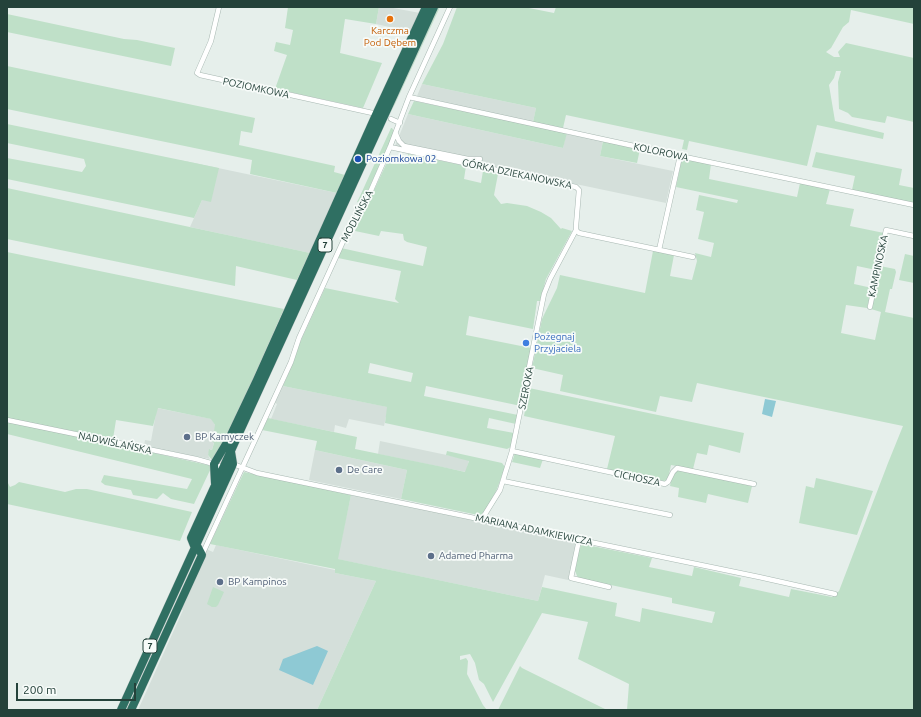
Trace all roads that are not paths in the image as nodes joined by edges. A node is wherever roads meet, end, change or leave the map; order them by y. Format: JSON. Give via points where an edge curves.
{"nodes":[{"id":1,"x":219,"y":7,"type":"edge"},
{"id":2,"x":426,"y":7,"type":"edge"},
{"id":3,"x":434,"y":7,"type":"edge"},
{"id":4,"x":450,"y":7,"type":"edge"},
{"id":5,"x":409,"y":97,"type":"junction"},
{"id":6,"x":384,"y":117,"type":"junction"},
{"id":7,"x":400,"y":123,"type":"junction"},
{"id":8,"x":396,"y":134,"type":"junction"},
{"id":9,"x":390,"y":147,"type":"junction"},
{"id":10,"x":680,"y":156,"type":"junction"},
{"id":11,"x":480,"y":159,"type":"dead end"},
{"id":12,"x":914,"y":205,"type":"edge"},
{"id":13,"x":576,"y":230,"type":"junction"},
{"id":14,"x":914,"y":236,"type":"edge"},
{"id":15,"x":659,"y":250,"type":"junction"},
{"id":16,"x":693,"y":257,"type":"dead end"},
{"id":17,"x":870,"y":307,"type":"dead end"},
{"id":18,"x":7,"y":420,"type":"edge"},
{"id":19,"x":512,"y":451,"type":"junction"},
{"id":20,"x":231,"y":452,"type":"junction"},
{"id":21,"x":214,"y":464,"type":"junction"},
{"id":22,"x":233,"y":464,"type":"junction"},
{"id":23,"x":242,"y":468,"type":"junction"},
{"id":24,"x":226,"y":471,"type":"junction"},
{"id":25,"x":503,"y":481,"type":"junction"},
{"id":26,"x":754,"y":484,"type":"dead end"},
{"id":27,"x":215,"y":486,"type":"junction"},
{"id":28,"x":670,"y":515,"type":"dead end"},
{"id":29,"x":482,"y":520,"type":"junction"},
{"id":30,"x":579,"y":540,"type":"junction"},
{"id":31,"x":195,"y":543,"type":"junction"},
{"id":32,"x":203,"y":552,"type":"junction"},
{"id":33,"x":609,"y":587,"type":"dead end"},
{"id":34,"x":835,"y":594,"type":"dead end"},
{"id":35,"x":178,"y":608,"type":"junction"},
{"id":36,"x":165,"y":613,"type":"junction"},
{"id":37,"x":121,"y":710,"type":"edge"},
{"id":38,"x":131,"y":710,"type":"edge"}],
"edges":[{"from":1,"to":6,"type":"street","name":"POZIOMKOWA","via":[[211,41],[197,73]]},
{"from":2,"to":6,"type":"highway"},
{"from":3,"to":6,"type":"highway","number":"7"},
{"from":4,"to":5,"type":"street","name":"MODLIŃSKA"},
{"from":5,"to":7,"type":"street","name":"MODLIŃSKA"},
{"from":5,"to":10,"type":"street","name":"KOLOROWA"},
{"from":6,"to":7,"type":"street"},
{"from":6,"to":20,"type":"highway","number":"7"},
{"from":6,"to":21,"type":"highway","via":[[229,439]]},
{"from":7,"to":8,"type":"street","name":"MODLIŃSKA"},
{"from":8,"to":9,"type":"street","name":"MODLIŃSKA"},
{"from":8,"to":11,"type":"street","via":[[404,146],[468,159]]},
{"from":9,"to":13,"type":"street","name":"GÓRKA DZIEKANOWSKA","via":[[576,187],[579,190]]},
{"from":9,"to":23,"type":"street","name":"MODLIŃSKA","via":[[364,205],[343,240]]},
{"from":10,"to":12,"type":"street","name":"KOLOROWA"},
{"from":10,"to":15,"type":"street"},
{"from":13,"to":15,"type":"street","via":[[584,234]]},
{"from":13,"to":19,"type":"street","name":"SZEROKA","via":[[544,294]]},
{"from":14,"to":17,"type":"street","name":"KAMPINOSKA","via":[[886,230]]},
{"from":15,"to":16,"type":"street"},
{"from":18,"to":21,"type":"street","name":"NADWIŚLAŃSKA"},
{"from":19,"to":25,"type":"street","name":"SZEROKA"},
{"from":19,"to":26,"type":"street","name":"CICHOSZA","via":[[665,484],[677,468]]},
{"from":20,"to":22,"type":"highway"},
{"from":20,"to":24,"type":"highway","number":"7"},
{"from":21,"to":24,"type":"street","name":"NADWIŚLAŃSKA"},
{"from":21,"to":27,"type":"highway"},
{"from":22,"to":23,"type":"street","name":"MARIANA ADAMKIEWICZA"},
{"from":22,"to":24,"type":"highway","number":"7"},
{"from":23,"to":29,"type":"street","name":"MARIANA ADAMKIEWICZA"},
{"from":23,"to":32,"type":"street","name":"MODLIŃSKA"},
{"from":24,"to":27,"type":"highway","number":"7"},
{"from":24,"to":31,"type":"highway","number":"7"},
{"from":25,"to":28,"type":"street"},
{"from":25,"to":29,"type":"street","name":"SZEROKA"},
{"from":27,"to":31,"type":"highway","number":"7"},
{"from":29,"to":30,"type":"street","name":"MARIANA ADAMKIEWICZA"},
{"from":30,"to":33,"type":"street","via":[[571,578]]},
{"from":30,"to":34,"type":"street","name":"MARIANA ADAMKIEWICZA"},
{"from":31,"to":32,"type":"highway"},
{"from":31,"to":36,"type":"highway","number":"7"},
{"from":32,"to":35,"type":"highway"},
{"from":35,"to":36,"type":"highway"},
{"from":35,"to":38,"type":"highway"},
{"from":36,"to":37,"type":"highway","number":"7"}]}
